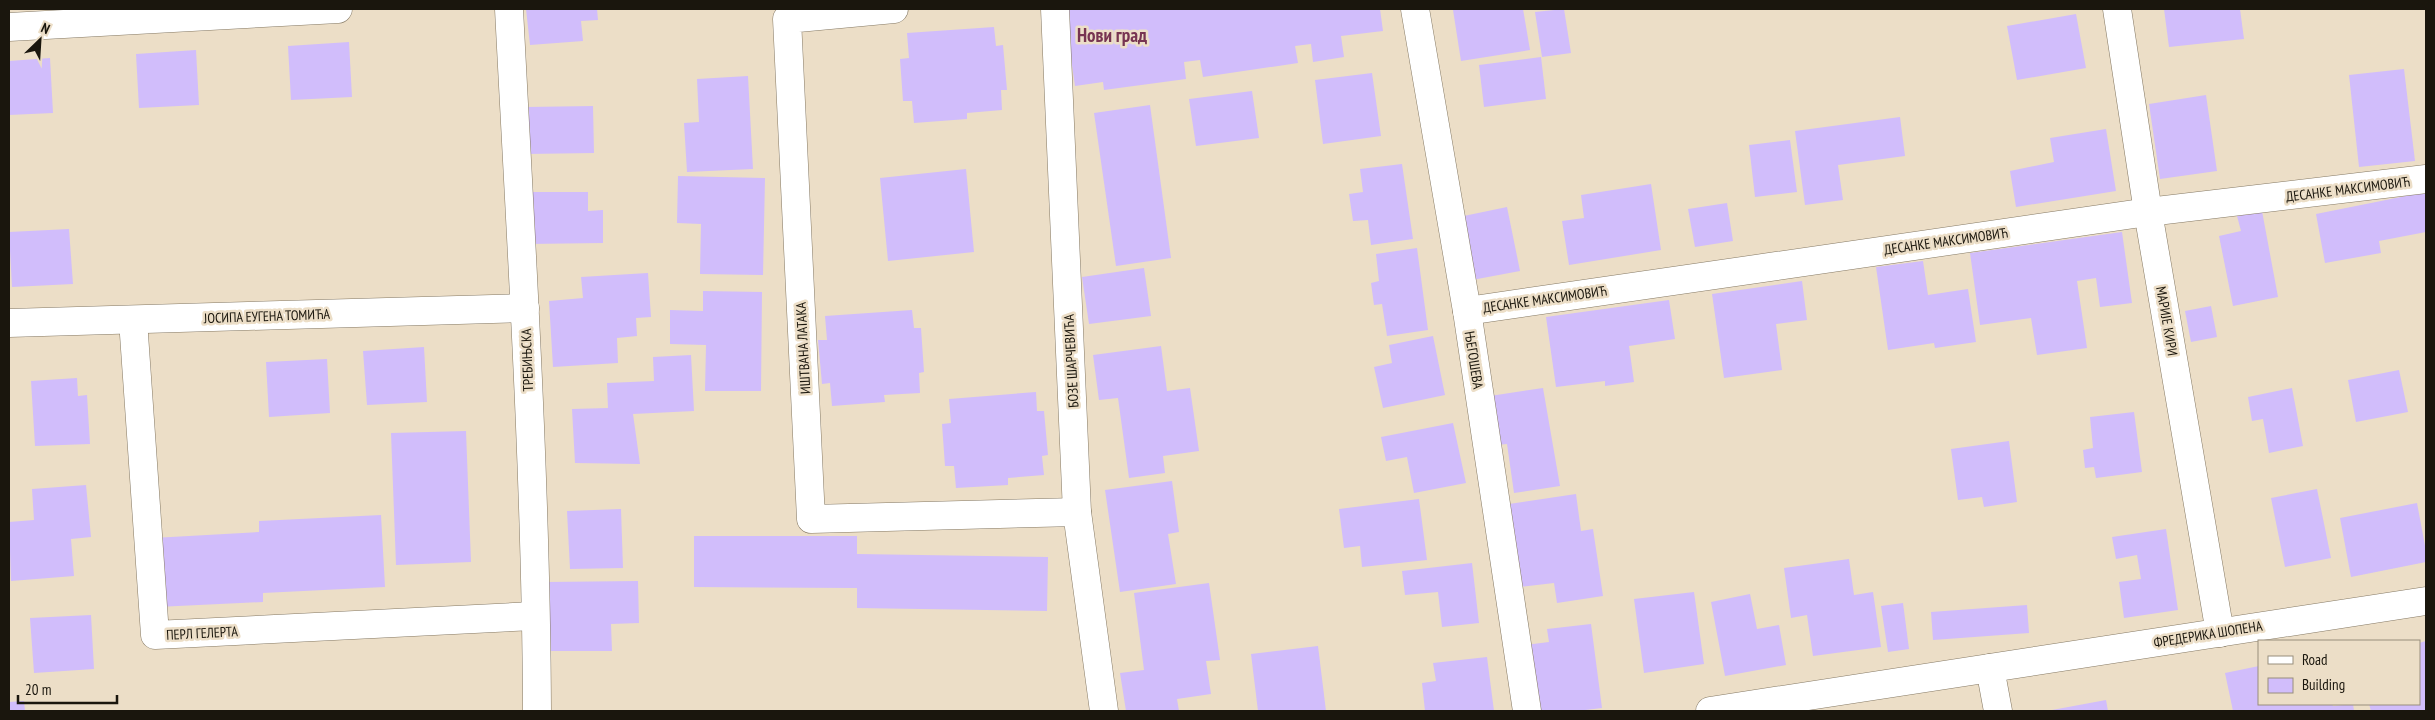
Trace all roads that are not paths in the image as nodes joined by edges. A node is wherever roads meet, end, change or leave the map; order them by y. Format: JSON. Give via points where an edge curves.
{"nodes":[{"id":1,"x":338,"y":9,"type":"edge"},
{"id":2,"x":509,"y":9,"type":"edge"},
{"id":3,"x":894,"y":9,"type":"edge"},
{"id":4,"x":1055,"y":9,"type":"edge"},
{"id":5,"x":1415,"y":9,"type":"edge"},
{"id":6,"x":2117,"y":9,"type":"edge"},
{"id":7,"x":9,"y":27,"type":"edge"},
{"id":8,"x":2426,"y":179,"type":"edge"},
{"id":9,"x":2148,"y":212,"type":"junction"},
{"id":10,"x":525,"y":308,"type":"junction"},
{"id":11,"x":1467,"y":311,"type":"junction"},
{"id":12,"x":133,"y":320,"type":"junction"},
{"id":13,"x":9,"y":323,"type":"edge"},
{"id":14,"x":1078,"y":512,"type":"junction"},
{"id":15,"x":2426,"y":601,"type":"edge"},
{"id":16,"x":534,"y":616,"type":"junction"},
{"id":17,"x":2220,"y":633,"type":"junction"},
{"id":18,"x":1990,"y":668,"type":"junction"},
{"id":19,"x":537,"y":711,"type":"edge"},
{"id":20,"x":1104,"y":711,"type":"edge"},
{"id":21,"x":1527,"y":711,"type":"edge"},
{"id":22,"x":1710,"y":711,"type":"edge"},
{"id":23,"x":1998,"y":711,"type":"edge"}],
"edges":[{"from":1,"to":7,"type":"street"},
{"from":2,"to":10,"type":"street","name":"ТРЕБИЊСКА"},
{"from":3,"to":14,"type":"street","name":"ИШТВАНА ЛАТАКА","via":[[787,19],[811,519]]},
{"from":4,"to":14,"type":"street","name":"БОЗЕ ШАРЧЕВИЋА"},
{"from":5,"to":11,"type":"street","name":"ЊЕГОШЕВА"},
{"from":6,"to":9,"type":"street","name":"МАРИЈЕ КИРИ"},
{"from":8,"to":9,"type":"street","name":"ДЕСАНКЕ МАКСИМОВИЋ"},
{"from":9,"to":11,"type":"street","name":"ДЕСАНКЕ МАКСИМОВИЋ"},
{"from":9,"to":17,"type":"street","name":"МАРИЈЕ КИРИ"},
{"from":10,"to":12,"type":"street","name":"ЈОСИПА ЕУГЕНА ТОМИЋА"},
{"from":10,"to":16,"type":"street","name":"ТРЕБИЊСКА"},
{"from":11,"to":21,"type":"street","name":"ЊЕГОШЕВА"},
{"from":12,"to":13,"type":"street","name":"ЈОСИПА ЕУГЕНА ТОМИЋА"},
{"from":12,"to":16,"type":"street","name":"ПЕРЛ ГЕЛЕРТА","via":[[155,636]]},
{"from":14,"to":20,"type":"street","name":"БОЗЕ ШАРЧЕВИЋА"},
{"from":15,"to":17,"type":"street","name":"ФРЕДЕРИКА ШОПЕНА"},
{"from":16,"to":19,"type":"street","name":"ТРЕБИЊСКА"},
{"from":17,"to":18,"type":"street","name":"ФРЕДЕРИКА ШОПЕНА"},
{"from":18,"to":22,"type":"street","name":"ФРЕДЕРИКА ШОПЕНА"},
{"from":18,"to":23,"type":"street"}]}
